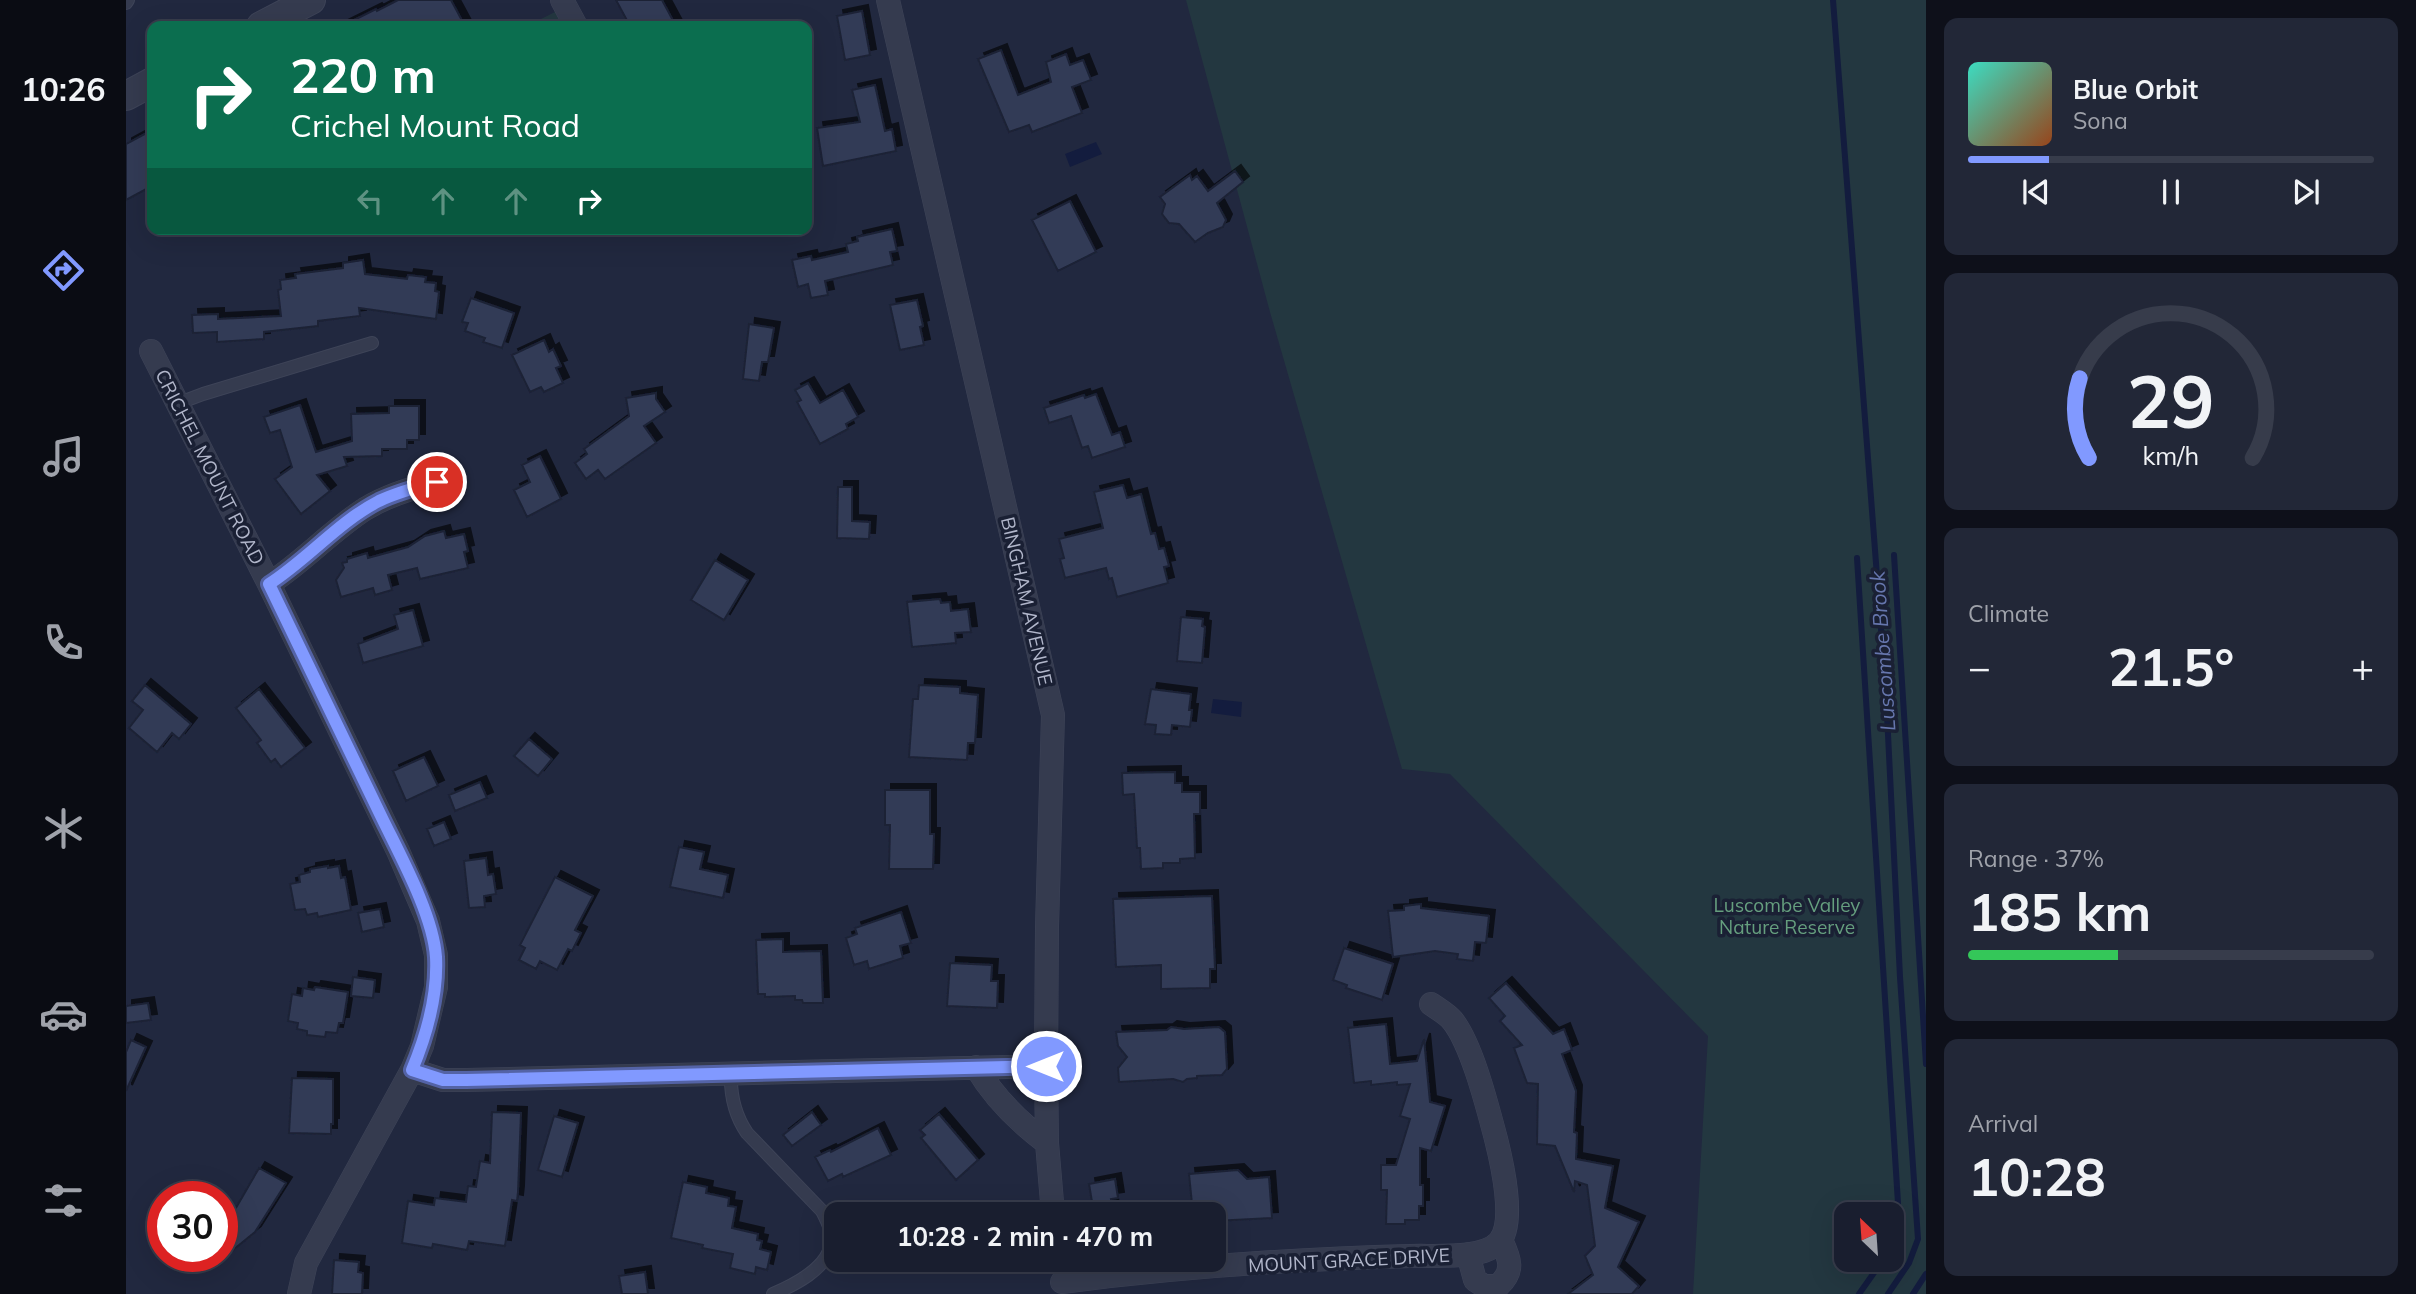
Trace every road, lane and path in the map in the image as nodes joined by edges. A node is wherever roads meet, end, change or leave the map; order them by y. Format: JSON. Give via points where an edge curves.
{"nodes":[{"id":1,"x":311,"y":0,"type":"edge"},
{"id":2,"x":562,"y":0,"type":"edge"},
{"id":3,"x":888,"y":0,"type":"edge"},
{"id":4,"x":271,"y":21,"type":"edge"},
{"id":5,"x":573,"y":21,"type":"edge"},
{"id":6,"x":147,"y":85,"type":"edge"},
{"id":7,"x":126,"y":96,"type":"edge"},
{"id":8,"x":372,"y":344,"type":"dead end"},
{"id":9,"x":151,"y":351,"type":"dead end"},
{"id":10,"x":179,"y":403,"type":"junction"},
{"id":11,"x":437,"y":482,"type":"dead end"},
{"id":12,"x":269,"y":584,"type":"junction"},
{"id":13,"x":1431,"y":1004,"type":"dead end"},
{"id":14,"x":1046,"y":1066,"type":"junction"},
{"id":15,"x":976,"y":1067,"type":"junction"},
{"id":16,"x":412,"y":1070,"type":"junction"},
{"id":17,"x":731,"y":1072,"type":"junction"},
{"id":18,"x":1047,"y":1143,"type":"junction"},
{"id":19,"x":1052,"y":1202,"type":"edge"},
{"id":20,"x":1501,"y":1240,"type":"junction"},
{"id":21,"x":1468,"y":1254,"type":"junction"},
{"id":22,"x":1062,"y":1279,"type":"edge"},
{"id":23,"x":299,"y":1294,"type":"edge"},
{"id":24,"x":773,"y":1294,"type":"edge"}],
"edges":[{"from":1,"to":4,"type":"street"},
{"from":2,"to":5,"type":"street"},
{"from":3,"to":14,"type":"street","name":"BINGHAM AVENUE","via":[[1053,715]]},
{"from":6,"to":7,"type":"street"},
{"from":8,"to":10,"type":"lane"},
{"from":9,"to":10,"type":"street","name":"CRICHEL MOUNT ROAD"},
{"from":10,"to":12,"type":"street","name":"CRICHEL MOUNT ROAD"},
{"from":11,"to":12,"type":"street","name":"CRICHEL MOUNT ROAD","via":[[403,491],[364,510]]},
{"from":12,"to":16,"type":"street","name":"CRICHEL MOUNT ROAD","via":[[428,921],[436,955],[436,987]]},
{"from":13,"to":20,"type":"street","name":"MOUNT GRACE DRIVE","via":[[1452,1020],[1462,1038],[1489,1112],[1505,1184],[1507,1214]]},
{"from":14,"to":15,"type":"street"},
{"from":14,"to":18,"type":"street","name":"BINGHAM AVENUE"},
{"from":15,"to":17,"type":"street"},
{"from":15,"to":18,"type":"street","via":[[986,1084]]},
{"from":16,"to":17,"type":"street","via":[[443,1080]]},
{"from":16,"to":23,"type":"street","name":"CRICHEL MOUNT ROAD","via":[[306,1263]]},
{"from":17,"to":24,"type":"lane","via":[[731,1097],[738,1121],[822,1211],[830,1227],[831,1244],[823,1261],[806,1277]]},
{"from":18,"to":19,"type":"street","name":"BINGHAM AVENUE"},
{"from":20,"to":21,"type":"street","name":"MOUNT GRACE DRIVE","via":[[1494,1248]]},
{"from":20,"to":21,"type":"street","name":"MOUNT GRACE DRIVE","via":[[1510,1266],[1507,1278],[1498,1286],[1484,1286],[1475,1280]]},
{"from":21,"to":22,"type":"street","name":"MOUNT GRACE DRIVE","via":[[1321,1259]]}]}
